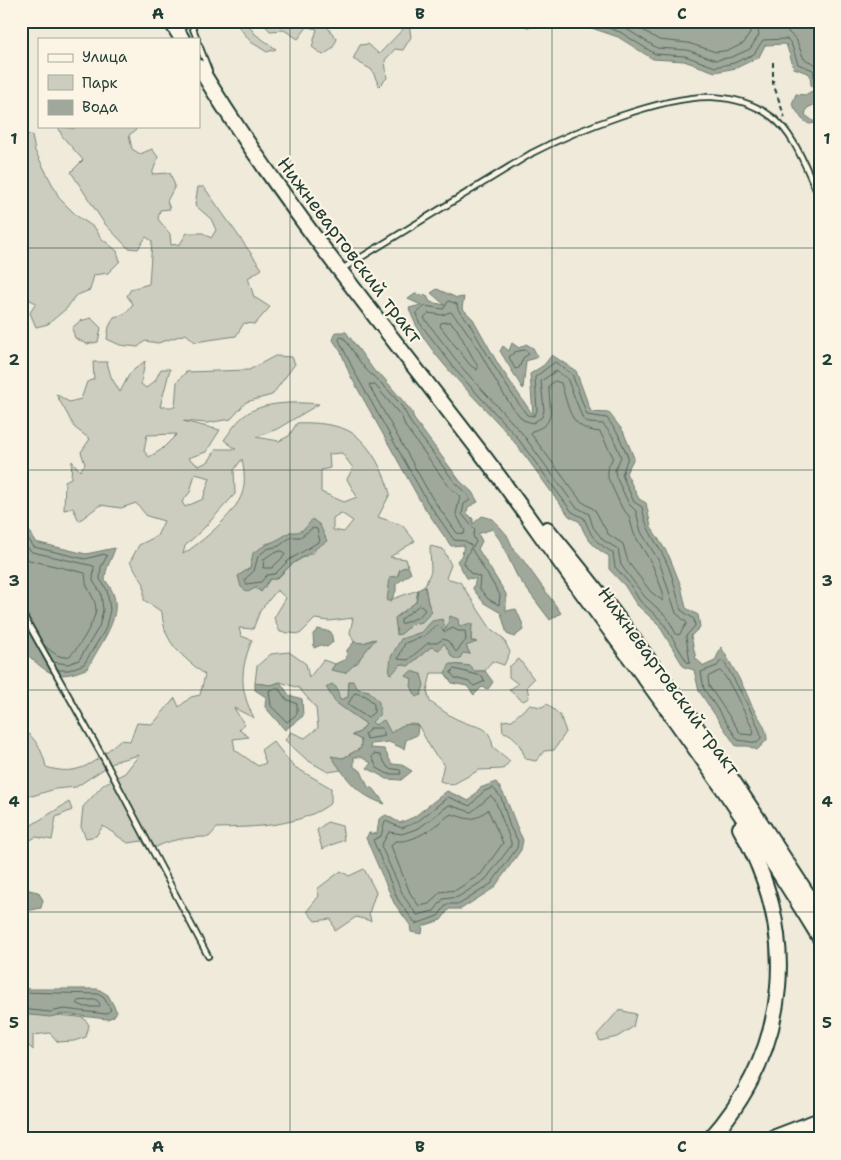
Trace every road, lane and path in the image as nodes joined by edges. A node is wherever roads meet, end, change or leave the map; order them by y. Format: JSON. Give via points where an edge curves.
{"nodes":[{"id":1,"x":171,"y":21,"type":"edge"},
{"id":2,"x":190,"y":21,"type":"edge"},
{"id":3,"x":181,"y":38,"type":"edge"},
{"id":4,"x":196,"y":38,"type":"edge"},
{"id":5,"x":200,"y":48,"type":"edge"},
{"id":6,"x":773,"y":62,"type":"dead end"},
{"id":7,"x":200,"y":69,"type":"edge"},
{"id":8,"x":221,"y":104,"type":"junction"},
{"id":9,"x":785,"y":118,"type":"dead end"},
{"id":10,"x":820,"y":198,"type":"edge"},
{"id":11,"x":340,"y":270,"type":"junction"},
{"id":12,"x":480,"y":451,"type":"junction"},
{"id":13,"x":21,"y":611,"type":"edge"},
{"id":14,"x":695,"y":749,"type":"junction"},
{"id":15,"x":820,"y":914,"type":"edge"},
{"id":16,"x":820,"y":938,"type":"edge"},
{"id":17,"x":208,"y":956,"type":"dead end"},
{"id":18,"x":820,"y":1121,"type":"edge"},
{"id":19,"x":710,"y":1139,"type":"edge"},
{"id":20,"x":773,"y":1139,"type":"edge"}],
"edges":[{"from":1,"to":3,"type":"main road"},
{"from":2,"to":4,"type":"lane"},
{"from":5,"to":8,"type":"lane"},
{"from":6,"to":9,"type":"path","via":[[773,83]]},
{"from":7,"to":8,"type":"main road","name":"Нижневартовский тракт"},
{"from":8,"to":11,"type":"main road","name":"Нижневартовский тракт"},
{"from":10,"to":11,"type":"lane","via":[[794,144],[773,118],[748,102],[711,97],[670,102],[561,138]]},
{"from":11,"to":12,"type":"main road","name":"Нижневартовский тракт"},
{"from":12,"to":14,"type":"main road","name":"Нижневартовский тракт"},
{"from":12,"to":15,"type":"main road","name":"Нижневартовский тракт","via":[[583,573],[766,830]]},
{"from":13,"to":17,"type":"lane"},
{"from":14,"to":16,"type":"main road","name":"Нижневартовский тракт"},
{"from":14,"to":19,"type":"main road","via":[[760,868],[770,899],[780,958],[775,1014],[758,1066],[727,1120]]},
{"from":18,"to":20,"type":"highway"}]}
